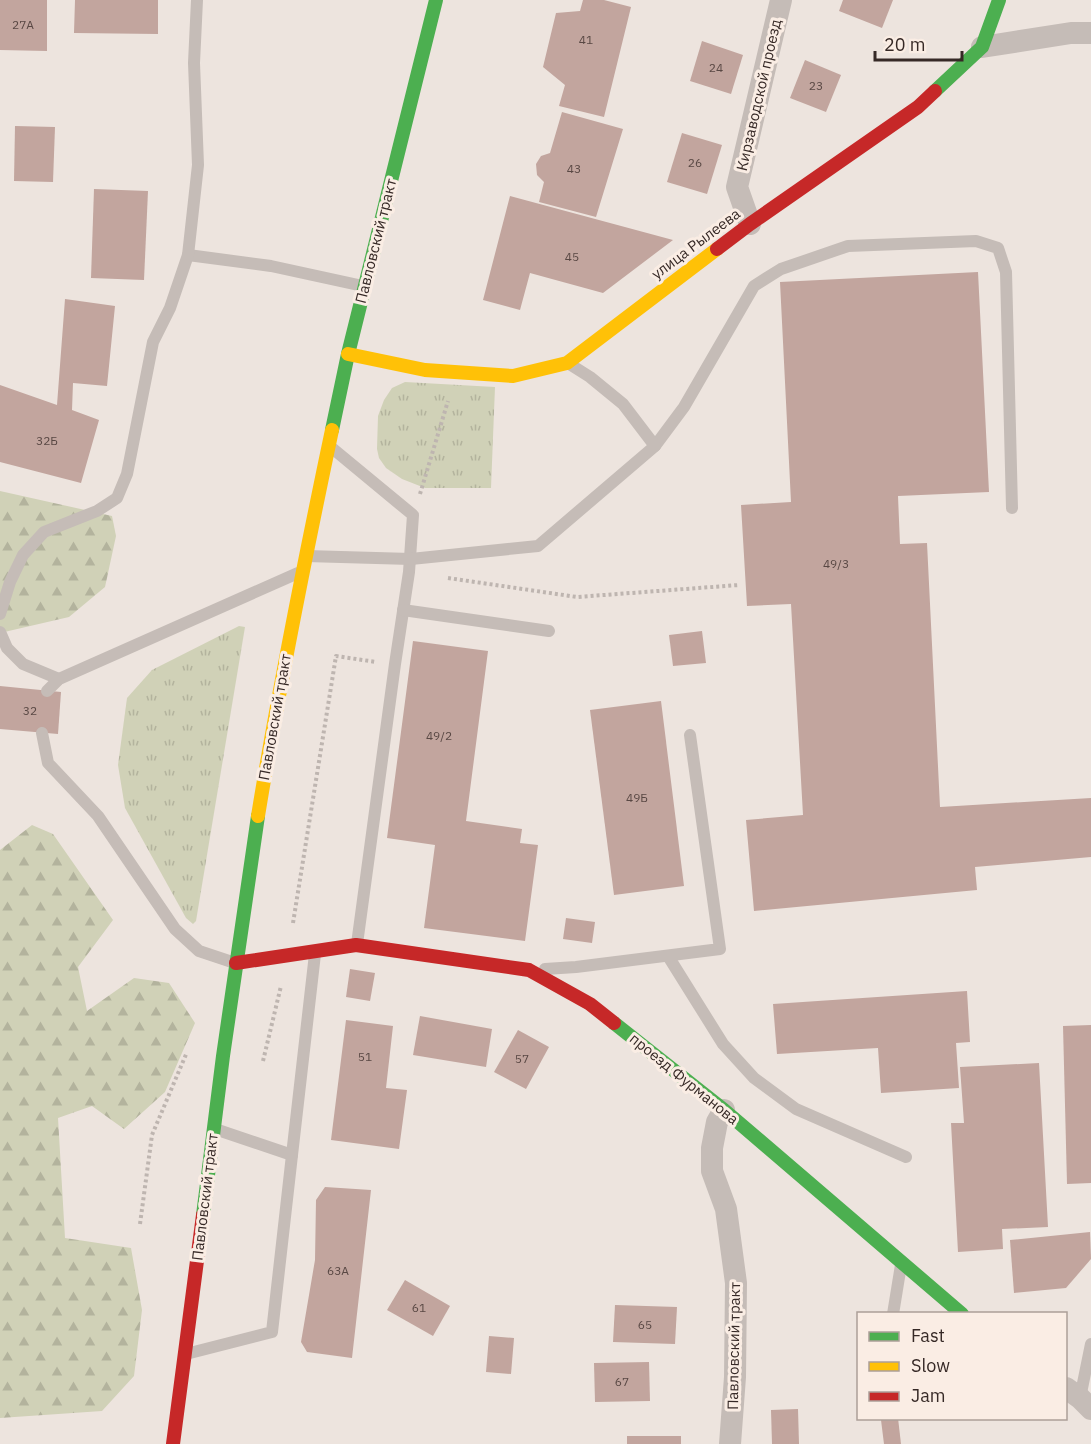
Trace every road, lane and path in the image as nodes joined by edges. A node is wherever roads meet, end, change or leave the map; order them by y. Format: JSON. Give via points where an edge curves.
{"nodes":[{"id":1,"x":197,"y":0,"type":"edge"},
{"id":2,"x":436,"y":0,"type":"edge"},
{"id":3,"x":781,"y":0,"type":"edge"},
{"id":4,"x":999,"y":0,"type":"edge"},
{"id":5,"x":1091,"y":33,"type":"edge"},
{"id":6,"x":982,"y":47,"type":"junction"},
{"id":7,"x":750,"y":224,"type":"junction"},
{"id":8,"x":188,"y":255,"type":"junction"},
{"id":9,"x":364,"y":287,"type":"junction"},
{"id":10,"x":348,"y":354,"type":"junction"},
{"id":11,"x":567,"y":363,"type":"junction"},
{"id":12,"x":456,"y":372,"type":"junction"},
{"id":13,"x":328,"y":445,"type":"junction"},
{"id":14,"x":655,"y":446,"type":"junction"},
{"id":15,"x":1012,"y":508,"type":"dead end"},
{"id":16,"x":413,"y":515,"type":"junction"},
{"id":17,"x":305,"y":556,"type":"junction"},
{"id":18,"x":410,"y":565,"type":"junction"},
{"id":19,"x":302,"y":571,"type":"junction"},
{"id":20,"x":739,"y":585,"type":"dead end"},
{"id":21,"x":403,"y":610,"type":"junction"},
{"id":22,"x":0,"y":614,"type":"edge"},
{"id":23,"x":549,"y":631,"type":"dead end"},
{"id":24,"x":0,"y":632,"type":"edge"},
{"id":25,"x":395,"y":664,"type":"junction"},
{"id":26,"x":59,"y":679,"type":"junction"},
{"id":27,"x":47,"y":691,"type":"dead end"},
{"id":28,"x":42,"y":733,"type":"dead end"},
{"id":29,"x":690,"y":735,"type":"dead end"},
{"id":30,"x":356,"y":945,"type":"junction"},
{"id":31,"x":315,"y":952,"type":"junction"},
{"id":32,"x":288,"y":956,"type":"junction"},
{"id":33,"x":669,"y":956,"type":"junction"},
{"id":34,"x":236,"y":963,"type":"junction"},
{"id":35,"x":529,"y":970,"type":"junction"},
{"id":36,"x":187,"y":1052,"type":"dead end"},
{"id":37,"x":263,"y":1061,"type":"dead end"},
{"id":38,"x":724,"y":1110,"type":"junction"},
{"id":39,"x":214,"y":1128,"type":"junction"},
{"id":40,"x":292,"y":1155,"type":"junction"},
{"id":41,"x":906,"y":1157,"type":"dead end"},
{"id":42,"x":140,"y":1224,"type":"dead end"},
{"id":43,"x":901,"y":1261,"type":"junction"},
{"id":44,"x":893,"y":1312,"type":"edge"},
{"id":45,"x":961,"y":1312,"type":"edge"},
{"id":46,"x":1091,"y":1344,"type":"edge"},
{"id":47,"x":185,"y":1355,"type":"junction"},
{"id":48,"x":1079,"y":1398,"type":"edge"},
{"id":49,"x":173,"y":1444,"type":"edge"},
{"id":50,"x":730,"y":1444,"type":"edge"}],
"edges":[{"from":1,"to":8,"type":"lane","via":[[194,63],[198,165]]},
{"from":2,"to":9,"type":"street","name":"Павловский тракт"},
{"from":3,"to":7,"type":"street","name":"Кирзаводской проезд","via":[[737,187]]},
{"from":4,"to":6,"type":"street","name":"улица Рылеева"},
{"from":5,"to":6,"type":"street"},
{"from":6,"to":7,"type":"street","name":"улица Рылеева","via":[[918,107]]},
{"from":7,"to":11,"type":"street","name":"улица Рылеева"},
{"from":8,"to":9,"type":"lane","via":[[272,266]]},
{"from":8,"to":22,"type":"lane","via":[[170,308],[153,342],[126,474],[117,498],[98,511],[44,532],[22,555]]},
{"from":9,"to":10,"type":"street","name":"Павловский тракт"},
{"from":10,"to":12,"type":"street","name":"улица Рылеева","via":[[425,370]]},
{"from":10,"to":13,"type":"street","name":"Павловский тракт"},
{"from":11,"to":12,"type":"street","name":"улица Рылеева","via":[[513,376]]},
{"from":11,"to":14,"type":"lane","via":[[623,404]]},
{"from":12,"to":16,"type":"path"},
{"from":13,"to":16,"type":"lane"},
{"from":13,"to":17,"type":"street","name":"Павловский тракт"},
{"from":14,"to":15,"type":"lane","via":[[684,407],[754,286],[763,280],[782,269],[848,246],[976,241],[998,248],[1006,272]]},
{"from":14,"to":18,"type":"lane","via":[[538,546]]},
{"from":16,"to":18,"type":"lane"},
{"from":17,"to":18,"type":"lane"},
{"from":17,"to":19,"type":"street","name":"Павловский тракт"},
{"from":18,"to":20,"type":"path","via":[[577,597]]},
{"from":18,"to":21,"type":"lane"},
{"from":19,"to":26,"type":"lane"},
{"from":19,"to":34,"type":"street","name":"Павловский тракт","via":[[257,816]]},
{"from":21,"to":23,"type":"lane"},
{"from":21,"to":25,"type":"lane"},
{"from":24,"to":26,"type":"lane","via":[[7,648],[23,664]]},
{"from":25,"to":30,"type":"lane"},
{"from":25,"to":32,"type":"path","via":[[336,656]]},
{"from":26,"to":27,"type":"lane"},
{"from":28,"to":34,"type":"lane","via":[[48,763],[98,816],[175,929],[199,951]]},
{"from":29,"to":33,"type":"lane","via":[[720,949]]},
{"from":30,"to":31,"type":"street","name":"проезд Фурманова"},
{"from":30,"to":35,"type":"street","name":"проезд Фурманова"},
{"from":31,"to":32,"type":"street","name":"проезд Фурманова"},
{"from":31,"to":40,"type":"lane"},
{"from":32,"to":34,"type":"street","name":"проезд Фурманова"},
{"from":32,"to":37,"type":"path"},
{"from":33,"to":35,"type":"lane"},
{"from":33,"to":41,"type":"lane","via":[[723,1044],[754,1078],[796,1109]]},
{"from":34,"to":39,"type":"street","name":"Павловский тракт"},
{"from":35,"to":38,"type":"street","name":"проезд Фурманова","via":[[590,1004]]},
{"from":36,"to":42,"type":"path","via":[[152,1134]]},
{"from":38,"to":43,"type":"street","name":"проезд Фурманова"},
{"from":38,"to":50,"type":"street","name":"Павловский тракт","via":[[717,1122],[712,1171],[726,1209],[736,1283]]},
{"from":39,"to":40,"type":"lane"},
{"from":39,"to":47,"type":"street","name":"Павловский тракт"},
{"from":40,"to":47,"type":"lane","via":[[272,1332]]},
{"from":43,"to":44,"type":"lane"},
{"from":43,"to":45,"type":"street","name":"проезд Фурманова"},
{"from":46,"to":48,"type":"lane"},
{"from":47,"to":49,"type":"street","name":"Павловский тракт"}]}
